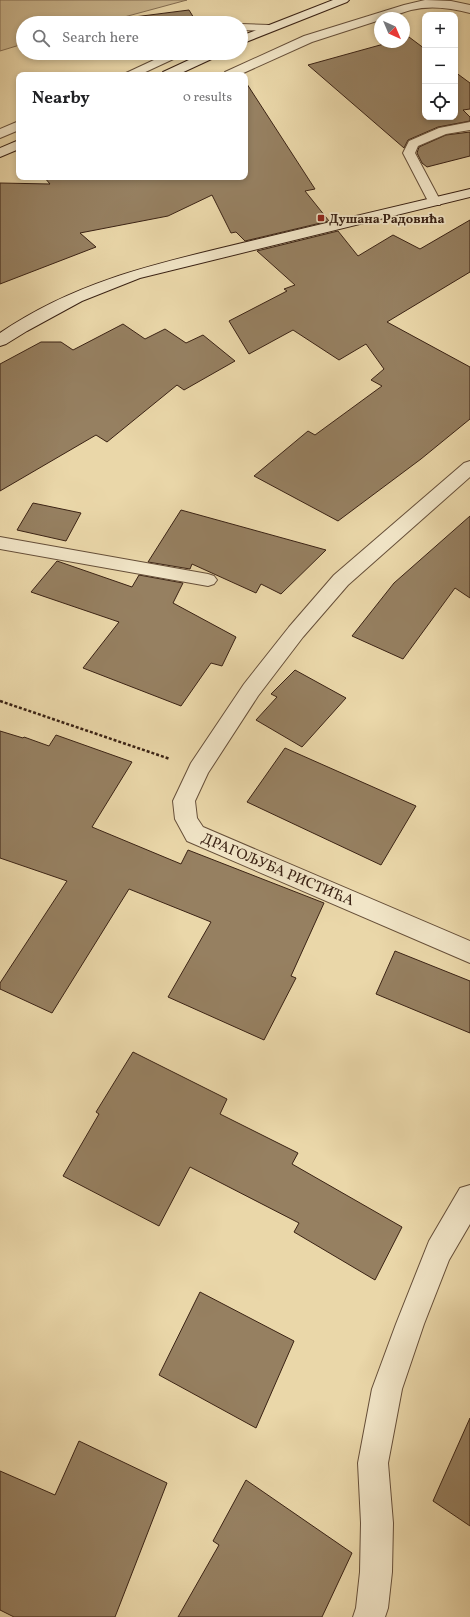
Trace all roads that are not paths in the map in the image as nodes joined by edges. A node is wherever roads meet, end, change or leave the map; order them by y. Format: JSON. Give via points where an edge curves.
{"nodes":[{"id":1,"x":343,"y":0,"type":"edge"},
{"id":2,"x":470,"y":9,"type":"edge"},
{"id":3,"x":248,"y":27,"type":"edge"},
{"id":4,"x":269,"y":28,"type":"junction"},
{"id":5,"x":248,"y":37,"type":"edge"},
{"id":6,"x":163,"y":60,"type":"edge"},
{"id":7,"x":199,"y":60,"type":"edge"},
{"id":8,"x":137,"y":72,"type":"edge"},
{"id":9,"x":173,"y":72,"type":"edge"},
{"id":10,"x":236,"y":72,"type":"edge"},
{"id":11,"x":16,"y":126,"type":"edge"},
{"id":12,"x":470,"y":126,"type":"edge"},
{"id":13,"x":0,"y":134,"type":"edge"},
{"id":14,"x":16,"y":145,"type":"edge"},
{"id":15,"x":0,"y":153,"type":"edge"},
{"id":16,"x":470,"y":193,"type":"edge"},
{"id":17,"x":435,"y":202,"type":"junction"},
{"id":18,"x":0,"y":341,"type":"edge"},
{"id":19,"x":470,"y":467,"type":"edge"},
{"id":20,"x":0,"y":543,"type":"edge"},
{"id":21,"x":208,"y":580,"type":"dead end"},
{"id":22,"x":470,"y":952,"type":"edge"},
{"id":23,"x":470,"y":1198,"type":"edge"},
{"id":24,"x":369,"y":1617,"type":"edge"}],
"edges":[{"from":1,"to":4,"type":"street"},
{"from":2,"to":10,"type":"street","via":[[428,3],[408,7],[308,39]]},
{"from":3,"to":4,"type":"lane"},
{"from":4,"to":5,"type":"street"},
{"from":6,"to":8,"type":"lane"},
{"from":7,"to":9,"type":"street"},
{"from":11,"to":13,"type":"lane"},
{"from":12,"to":17,"type":"lane","via":[[443,131],[412,144],[409,153]]},
{"from":14,"to":15,"type":"street"},
{"from":16,"to":17,"type":"street"},
{"from":17,"to":18,"type":"street","via":[[123,278],[56,307]]},
{"from":19,"to":22,"type":"street","name":"ДРАГОЉУБА РИСТИЋА","via":[[342,580],[296,632],[255,684],[199,769],[184,801],[186,819],[195,834]]},
{"from":20,"to":21,"type":"lane"},
{"from":23,"to":24,"type":"street","via":[[439,1251],[387,1389],[373,1463],[377,1523],[376,1572]]}]}
